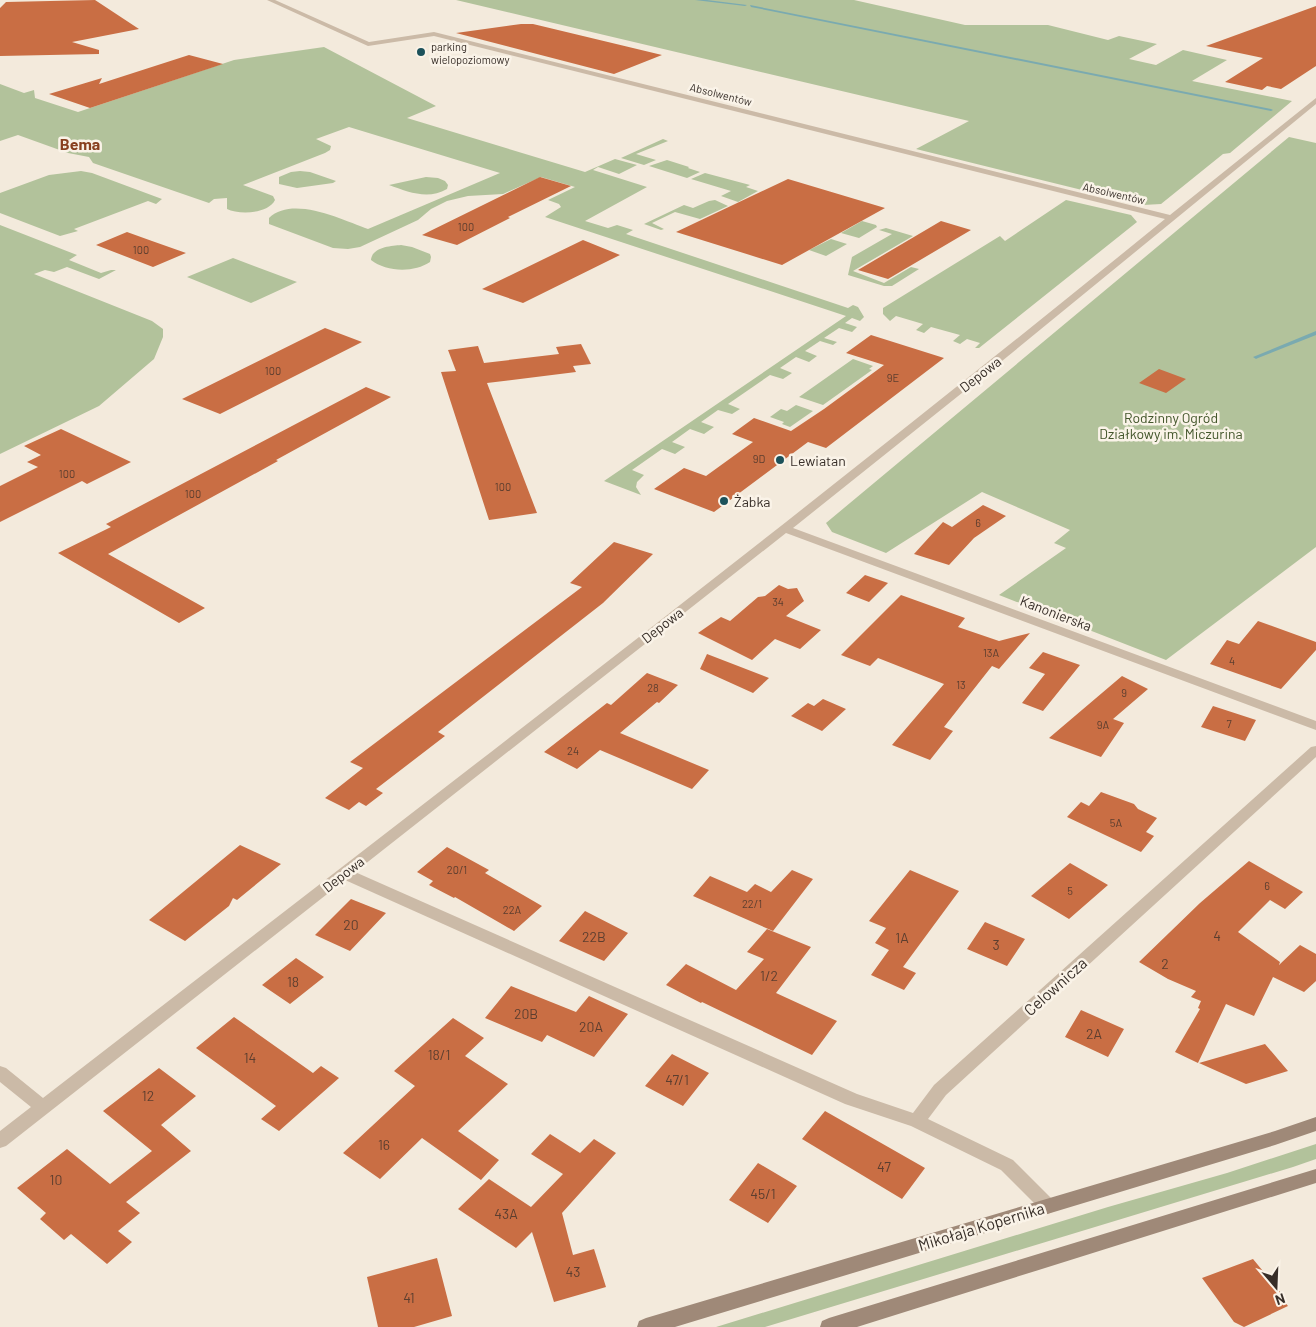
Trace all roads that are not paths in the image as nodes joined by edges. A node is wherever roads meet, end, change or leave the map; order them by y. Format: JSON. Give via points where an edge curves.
{"nodes":[{"id":1,"x":270,"y":0,"type":"edge"},
{"id":2,"x":1316,"y":100,"type":"edge"},
{"id":3,"x":1171,"y":218,"type":"junction"},
{"id":4,"x":785,"y":529,"type":"junction"},
{"id":5,"x":1316,"y":726,"type":"edge"},
{"id":6,"x":1316,"y":750,"type":"edge"},
{"id":7,"x":344,"y":873,"type":"junction"},
{"id":8,"x":0,"y":1073,"type":"edge"},
{"id":9,"x":43,"y":1108,"type":"junction"},
{"id":10,"x":917,"y":1121,"type":"junction"},
{"id":11,"x":1316,"y":1124,"type":"edge"},
{"id":12,"x":0,"y":1141,"type":"edge"},
{"id":13,"x":1316,"y":1176,"type":"edge"},
{"id":14,"x":1048,"y":1206,"type":"junction"},
{"id":15,"x":646,"y":1327,"type":"edge"},
{"id":16,"x":829,"y":1327,"type":"edge"}],
"edges":[{"from":1,"to":3,"type":"street","name":"Absolwentów","via":[[368,44],[434,34]]},
{"from":2,"to":3,"type":"street","name":"Depowa"},
{"from":3,"to":4,"type":"street","name":"Depowa"},
{"from":4,"to":5,"type":"street","name":"Kanonierska"},
{"from":4,"to":7,"type":"street","name":"Depowa"},
{"from":6,"to":10,"type":"street","name":"Celownicza","via":[[940,1090]]},
{"from":7,"to":9,"type":"street","name":"Depowa"},
{"from":7,"to":10,"type":"street","via":[[850,1099]]},
{"from":8,"to":9,"type":"street"},
{"from":9,"to":12,"type":"street","name":"Depowa"},
{"from":10,"to":14,"type":"street","via":[[1006,1165]]},
{"from":11,"to":14,"type":"main road","name":"Mikołaja Kopernika"},
{"from":13,"to":16,"type":"main road"},
{"from":14,"to":15,"type":"main road","name":"Mikołaja Kopernika"}]}
